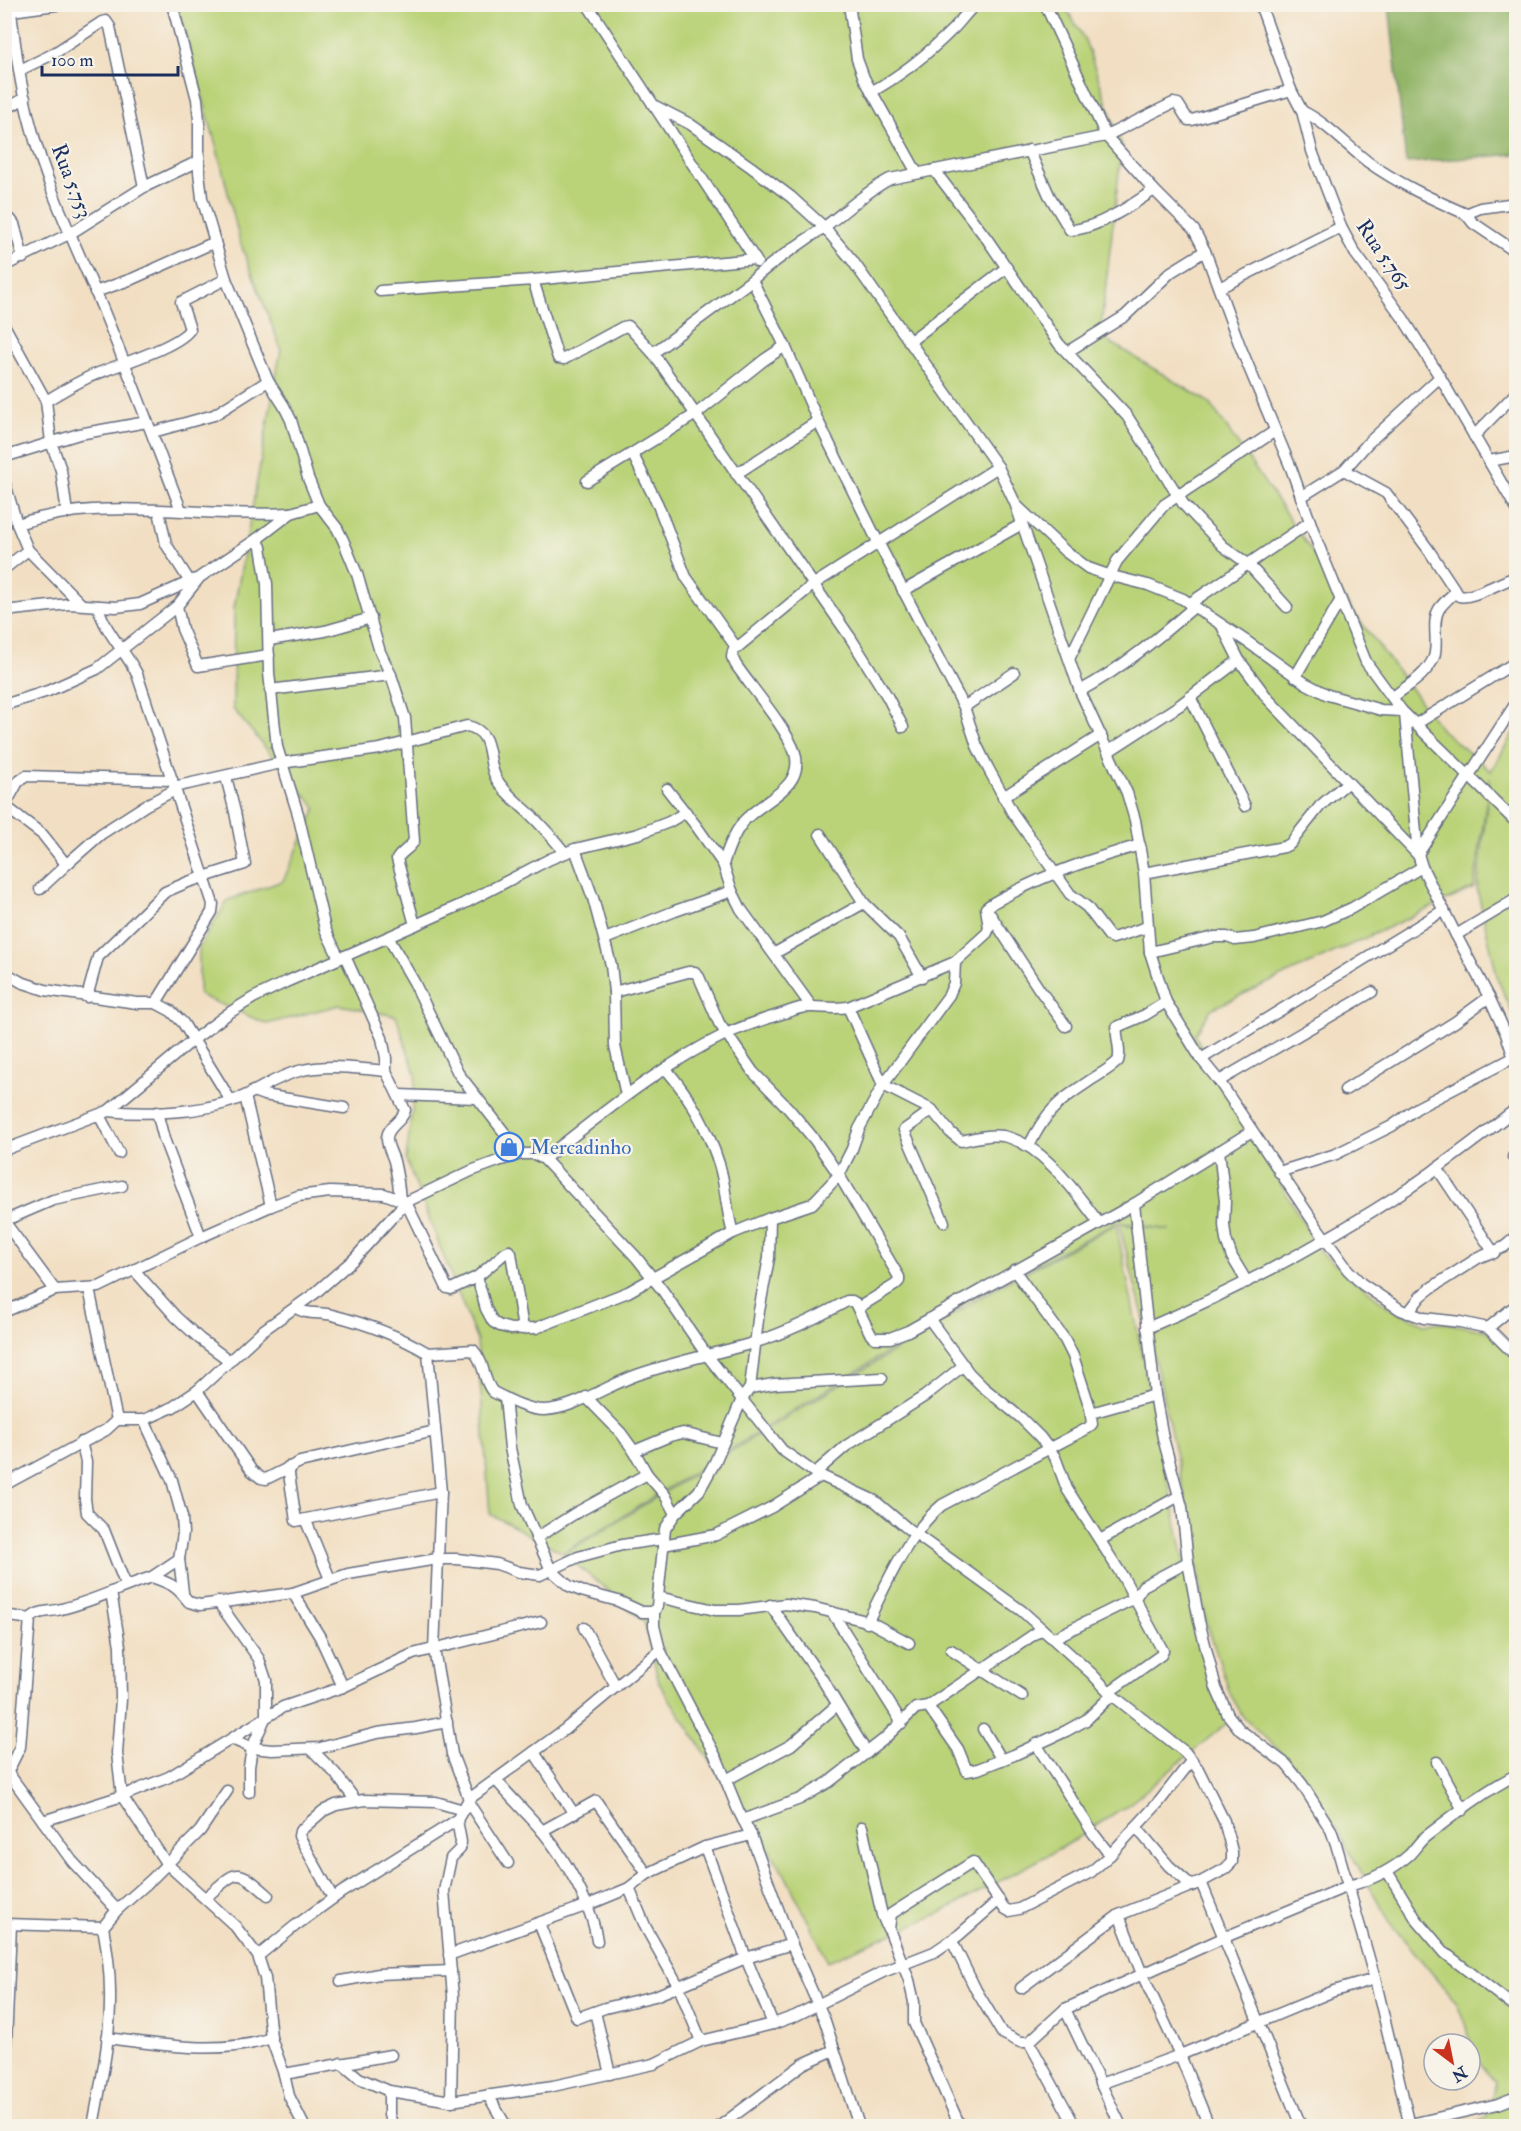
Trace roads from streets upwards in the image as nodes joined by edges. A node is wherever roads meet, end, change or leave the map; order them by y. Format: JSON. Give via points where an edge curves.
{"nodes":[{"id":1,"x":63,"y":4,"type":"edge"},
{"id":2,"x":172,"y":4,"type":"edge"},
{"id":3,"x":587,"y":4,"type":"edge"},
{"id":4,"x":849,"y":4,"type":"edge"},
{"id":5,"x":977,"y":4,"type":"edge"},
{"id":6,"x":1046,"y":4,"type":"edge"},
{"id":7,"x":1260,"y":4,"type":"edge"},
{"id":8,"x":963,"y":8,"type":"edge"},
{"id":9,"x":8,"y":9,"type":"edge"},
{"id":10,"x":20,"y":70,"type":"junction"},
{"id":11,"x":1291,"y":90,"type":"junction"},
{"id":12,"x":871,"y":92,"type":"junction"},
{"id":13,"x":25,"y":98,"type":"junction"},
{"id":14,"x":653,"y":105,"type":"junction"},
{"id":15,"x":4,"y":110,"type":"edge"},
{"id":16,"x":1302,"y":111,"type":"junction"},
{"id":17,"x":1106,"y":136,"type":"junction"},
{"id":18,"x":1029,"y":150,"type":"junction"},
{"id":19,"x":199,"y":161,"type":"junction"},
{"id":20,"x":934,"y":170,"type":"junction"},
{"id":21,"x":917,"y":173,"type":"junction"},
{"id":22,"x":144,"y":187,"type":"junction"},
{"id":23,"x":1154,"y":190,"type":"junction"},
{"id":24,"x":1516,"y":203,"type":"edge"},
{"id":25,"x":1466,"y":214,"type":"junction"},
{"id":26,"x":4,"y":217,"type":"edge"},
{"id":27,"x":824,"y":227,"type":"junction"},
{"id":28,"x":1341,"y":227,"type":"junction"},
{"id":29,"x":71,"y":233,"type":"junction"},
{"id":30,"x":215,"y":242,"type":"junction"},
{"id":31,"x":1205,"y":251,"type":"junction"},
{"id":32,"x":1516,"y":252,"type":"edge"},
{"id":33,"x":22,"y":258,"type":"junction"},
{"id":34,"x":755,"y":260,"type":"junction"},
{"id":35,"x":4,"y":266,"type":"edge"},
{"id":36,"x":1006,"y":268,"type":"junction"},
{"id":37,"x":763,"y":270,"type":"junction"},
{"id":38,"x":226,"y":279,"type":"junction"},
{"id":39,"x":533,"y":280,"type":"junction"},
{"id":40,"x":752,"y":280,"type":"junction"},
{"id":41,"x":1219,"y":288,"type":"junction"},
{"id":42,"x":380,"y":291,"type":"dead end"},
{"id":43,"x":95,"y":292,"type":"junction"},
{"id":44,"x":4,"y":325,"type":"edge"},
{"id":45,"x":909,"y":342,"type":"junction"},
{"id":46,"x":785,"y":346,"type":"junction"},
{"id":47,"x":1067,"y":352,"type":"junction"},
{"id":48,"x":653,"y":353,"type":"junction"},
{"id":49,"x":124,"y":364,"type":"junction"},
{"id":50,"x":1440,"y":377,"type":"junction"},
{"id":51,"x":268,"y":381,"type":"junction"},
{"id":52,"x":1516,"y":393,"type":"edge"},
{"id":53,"x":46,"y":401,"type":"junction"},
{"id":54,"x":696,"y":414,"type":"junction"},
{"id":55,"x":818,"y":421,"type":"junction"},
{"id":56,"x":150,"y":427,"type":"junction"},
{"id":57,"x":1275,"y":431,"type":"junction"},
{"id":58,"x":1474,"y":436,"type":"junction"},
{"id":59,"x":51,"y":442,"type":"junction"},
{"id":60,"x":633,"y":455,"type":"junction"},
{"id":61,"x":1516,"y":456,"type":"edge"},
{"id":62,"x":4,"y":457,"type":"edge"},
{"id":63,"x":1489,"y":461,"type":"junction"},
{"id":64,"x":998,"y":467,"type":"junction"},
{"id":65,"x":1344,"y":470,"type":"junction"},
{"id":66,"x":736,"y":474,"type":"junction"},
{"id":67,"x":4,"y":480,"type":"edge"},
{"id":68,"x":587,"y":481,"type":"dead end"},
{"id":69,"x":1177,"y":495,"type":"junction"},
{"id":70,"x":1301,"y":497,"type":"junction"},
{"id":71,"x":1015,"y":503,"type":"junction"},
{"id":72,"x":319,"y":505,"type":"junction"},
{"id":73,"x":1516,"y":508,"type":"edge"},
{"id":74,"x":181,"y":510,"type":"junction"},
{"id":75,"x":159,"y":511,"type":"junction"},
{"id":76,"x":67,"y":513,"type":"junction"},
{"id":77,"x":291,"y":513,"type":"junction"},
{"id":78,"x":1310,"y":522,"type":"junction"},
{"id":79,"x":17,"y":524,"type":"junction"},
{"id":80,"x":1022,"y":524,"type":"junction"},
{"id":81,"x":257,"y":539,"type":"junction"},
{"id":82,"x":878,"y":542,"type":"junction"},
{"id":83,"x":28,"y":550,"type":"junction"},
{"id":84,"x":1248,"y":564,"type":"junction"},
{"id":85,"x":4,"y":569,"type":"edge"},
{"id":86,"x":1108,"y":576,"type":"junction"},
{"id":87,"x":1516,"y":577,"type":"edge"},
{"id":88,"x":195,"y":580,"type":"junction"},
{"id":89,"x":814,"y":584,"type":"junction"},
{"id":90,"x":903,"y":591,"type":"junction"},
{"id":91,"x":1455,"y":592,"type":"junction"},
{"id":92,"x":1340,"y":601,"type":"junction"},
{"id":93,"x":81,"y":604,"type":"junction"},
{"id":94,"x":98,"y":606,"type":"junction"},
{"id":95,"x":177,"y":606,"type":"junction"},
{"id":96,"x":1191,"y":606,"type":"junction"},
{"id":97,"x":1287,"y":607,"type":"dead end"},
{"id":98,"x":4,"y":611,"type":"edge"},
{"id":99,"x":371,"y":618,"type":"junction"},
{"id":100,"x":1222,"y":627,"type":"junction"},
{"id":101,"x":270,"y":640,"type":"junction"},
{"id":102,"x":736,"y":647,"type":"junction"},
{"id":103,"x":123,"y":650,"type":"junction"},
{"id":104,"x":269,"y":655,"type":"junction"},
{"id":105,"x":1070,"y":657,"type":"junction"},
{"id":106,"x":1239,"y":660,"type":"junction"},
{"id":107,"x":1516,"y":662,"type":"edge"},
{"id":108,"x":1014,"y":674,"type":"dead end"},
{"id":109,"x":390,"y":675,"type":"junction"},
{"id":110,"x":1295,"y":677,"type":"junction"},
{"id":111,"x":270,"y":690,"type":"junction"},
{"id":112,"x":1080,"y":691,"type":"junction"},
{"id":113,"x":1190,"y":697,"type":"junction"},
{"id":114,"x":1393,"y":697,"type":"junction"},
{"id":115,"x":1516,"y":704,"type":"edge"},
{"id":116,"x":4,"y":705,"type":"edge"},
{"id":117,"x":964,"y":708,"type":"junction"},
{"id":118,"x":1403,"y":713,"type":"junction"},
{"id":119,"x":1416,"y":724,"type":"junction"},
{"id":120,"x":903,"y":727,"type":"dead end"},
{"id":121,"x":1101,"y":735,"type":"junction"},
{"id":122,"x":408,"y":740,"type":"junction"},
{"id":123,"x":1109,"y":751,"type":"junction"},
{"id":124,"x":281,"y":763,"type":"junction"},
{"id":125,"x":1468,"y":776,"type":"junction"},
{"id":126,"x":226,"y":777,"type":"junction"},
{"id":127,"x":1348,"y":782,"type":"junction"},
{"id":128,"x":174,"y":786,"type":"junction"},
{"id":129,"x":667,"y":789,"type":"dead end"},
{"id":130,"x":1003,"y":796,"type":"junction"},
{"id":131,"x":5,"y":806,"type":"edge"},
{"id":132,"x":1245,"y":806,"type":"dead end"},
{"id":133,"x":686,"y":812,"type":"junction"},
{"id":134,"x":1516,"y":822,"type":"edge"},
{"id":135,"x":820,"y":834,"type":"dead end"},
{"id":136,"x":1140,"y":846,"type":"junction"},
{"id":137,"x":570,"y":851,"type":"junction"},
{"id":138,"x":1418,"y":854,"type":"junction"},
{"id":139,"x":68,"y":863,"type":"junction"},
{"id":140,"x":723,"y":864,"type":"junction"},
{"id":141,"x":1422,"y":867,"type":"junction"},
{"id":142,"x":1057,"y":872,"type":"junction"},
{"id":143,"x":1144,"y":873,"type":"junction"},
{"id":144,"x":205,"y":877,"type":"junction"},
{"id":145,"x":40,"y":889,"type":"dead end"},
{"id":146,"x":732,"y":891,"type":"junction"},
{"id":147,"x":1516,"y":899,"type":"edge"},
{"id":148,"x":864,"y":903,"type":"junction"},
{"id":149,"x":986,"y":908,"type":"junction"},
{"id":150,"x":1444,"y":910,"type":"junction"},
{"id":151,"x":415,"y":925,"type":"junction"},
{"id":152,"x":1148,"y":927,"type":"junction"},
{"id":153,"x":1456,"y":935,"type":"junction"},
{"id":154,"x":388,"y":937,"type":"junction"},
{"id":155,"x":605,"y":939,"type":"junction"},
{"id":156,"x":1150,"y":952,"type":"junction"},
{"id":157,"x":775,"y":953,"type":"junction"},
{"id":158,"x":342,"y":957,"type":"junction"},
{"id":159,"x":955,"y":962,"type":"junction"},
{"id":160,"x":4,"y":972,"type":"edge"},
{"id":161,"x":922,"y":976,"type":"junction"},
{"id":162,"x":614,"y":992,"type":"junction"},
{"id":163,"x":1372,"y":992,"type":"dead end"},
{"id":164,"x":87,"y":997,"type":"junction"},
{"id":165,"x":1490,"y":997,"type":"junction"},
{"id":166,"x":1166,"y":1002,"type":"junction"},
{"id":167,"x":156,"y":1003,"type":"junction"},
{"id":168,"x":811,"y":1006,"type":"junction"},
{"id":169,"x":848,"y":1007,"type":"junction"},
{"id":170,"x":1066,"y":1026,"type":"dead end"},
{"id":171,"x":1516,"y":1027,"type":"edge"},
{"id":172,"x":727,"y":1034,"type":"junction"},
{"id":173,"x":1506,"y":1034,"type":"junction"},
{"id":174,"x":193,"y":1040,"type":"junction"},
{"id":175,"x":1201,"y":1059,"type":"junction"},
{"id":176,"x":1515,"y":1061,"type":"edge"},
{"id":177,"x":666,"y":1070,"type":"junction"},
{"id":178,"x":386,"y":1071,"type":"junction"},
{"id":179,"x":1219,"y":1081,"type":"junction"},
{"id":180,"x":883,"y":1085,"type":"junction"},
{"id":181,"x":1345,"y":1090,"type":"dead end"},
{"id":182,"x":249,"y":1093,"type":"junction"},
{"id":183,"x":399,"y":1095,"type":"junction"},
{"id":184,"x":626,"y":1095,"type":"junction"},
{"id":185,"x":476,"y":1098,"type":"junction"},
{"id":186,"x":231,"y":1101,"type":"junction"},
{"id":187,"x":344,"y":1108,"type":"dead end"},
{"id":188,"x":932,"y":1110,"type":"junction"},
{"id":189,"x":1516,"y":1110,"type":"edge"},
{"id":190,"x":157,"y":1112,"type":"junction"},
{"id":191,"x":103,"y":1113,"type":"junction"},
{"id":192,"x":1252,"y":1131,"type":"junction"},
{"id":193,"x":1029,"y":1146,"type":"junction"},
{"id":194,"x":4,"y":1150,"type":"edge"},
{"id":195,"x":1219,"y":1151,"type":"junction"},
{"id":196,"x":119,"y":1153,"type":"dead end"},
{"id":197,"x":521,"y":1154,"type":"junction"},
{"id":198,"x":544,"y":1159,"type":"junction"},
{"id":199,"x":1437,"y":1168,"type":"junction"},
{"id":200,"x":1279,"y":1172,"type":"junction"},
{"id":201,"x":839,"y":1175,"type":"junction"},
{"id":202,"x":122,"y":1186,"type":"dead end"},
{"id":203,"x":403,"y":1201,"type":"junction"},
{"id":204,"x":1134,"y":1204,"type":"junction"},
{"id":205,"x":271,"y":1206,"type":"junction"},
{"id":206,"x":770,"y":1218,"type":"junction"},
{"id":207,"x":4,"y":1221,"type":"edge"},
{"id":208,"x":944,"y":1222,"type":"dead end"},
{"id":209,"x":1099,"y":1223,"type":"junction"},
{"id":210,"x":733,"y":1233,"type":"junction"},
{"id":211,"x":1516,"y":1237,"type":"edge"},
{"id":212,"x":201,"y":1238,"type":"junction"},
{"id":213,"x":1326,"y":1239,"type":"junction"},
{"id":214,"x":1494,"y":1253,"type":"junction"},
{"id":215,"x":135,"y":1270,"type":"junction"},
{"id":216,"x":1014,"y":1270,"type":"junction"},
{"id":217,"x":477,"y":1277,"type":"junction"},
{"id":218,"x":652,"y":1277,"type":"junction"},
{"id":219,"x":1247,"y":1282,"type":"junction"},
{"id":220,"x":89,"y":1289,"type":"junction"},
{"id":221,"x":55,"y":1290,"type":"junction"},
{"id":222,"x":1516,"y":1305,"type":"edge"},
{"id":223,"x":296,"y":1308,"type":"junction"},
{"id":224,"x":858,"y":1308,"type":"junction"},
{"id":225,"x":4,"y":1312,"type":"edge"},
{"id":226,"x":1408,"y":1313,"type":"junction"},
{"id":227,"x":930,"y":1320,"type":"junction"},
{"id":228,"x":1147,"y":1328,"type":"junction"},
{"id":229,"x":1488,"y":1328,"type":"junction"},
{"id":230,"x":523,"y":1329,"type":"junction"},
{"id":231,"x":755,"y":1342,"type":"junction"},
{"id":232,"x":428,"y":1353,"type":"junction"},
{"id":233,"x":706,"y":1354,"type":"junction"},
{"id":234,"x":1516,"y":1356,"type":"edge"},
{"id":235,"x":230,"y":1361,"type":"junction"},
{"id":236,"x":964,"y":1365,"type":"junction"},
{"id":237,"x":882,"y":1378,"type":"dead end"},
{"id":238,"x":750,"y":1388,"type":"junction"},
{"id":239,"x":197,"y":1391,"type":"junction"},
{"id":240,"x":1155,"y":1395,"type":"junction"},
{"id":241,"x":586,"y":1397,"type":"junction"},
{"id":242,"x":505,"y":1398,"type":"junction"},
{"id":243,"x":742,"y":1399,"type":"junction"},
{"id":244,"x":1091,"y":1413,"type":"junction"},
{"id":245,"x":117,"y":1420,"type":"junction"},
{"id":246,"x":144,"y":1420,"type":"junction"},
{"id":247,"x":435,"y":1431,"type":"junction"},
{"id":248,"x":81,"y":1442,"type":"junction"},
{"id":249,"x":722,"y":1443,"type":"junction"},
{"id":250,"x":1048,"y":1448,"type":"junction"},
{"id":251,"x":634,"y":1451,"type":"junction"},
{"id":252,"x":288,"y":1467,"type":"junction"},
{"id":253,"x":647,"y":1474,"type":"junction"},
{"id":254,"x":818,"y":1474,"type":"junction"},
{"id":255,"x":4,"y":1485,"type":"edge"},
{"id":256,"x":441,"y":1492,"type":"junction"},
{"id":257,"x":1179,"y":1496,"type":"junction"},
{"id":258,"x":675,"y":1514,"type":"junction"},
{"id":259,"x":306,"y":1521,"type":"junction"},
{"id":260,"x":916,"y":1534,"type":"junction"},
{"id":261,"x":536,"y":1538,"type":"junction"},
{"id":262,"x":1100,"y":1540,"type":"junction"},
{"id":263,"x":663,"y":1542,"type":"junction"},
{"id":264,"x":179,"y":1559,"type":"junction"},
{"id":265,"x":437,"y":1559,"type":"junction"},
{"id":266,"x":1188,"y":1562,"type":"junction"},
{"id":267,"x":551,"y":1570,"type":"junction"},
{"id":268,"x":152,"y":1577,"type":"junction"},
{"id":269,"x":330,"y":1579,"type":"junction"},
{"id":270,"x":126,"y":1586,"type":"junction"},
{"id":271,"x":111,"y":1592,"type":"junction"},
{"id":272,"x":183,"y":1592,"type":"junction"},
{"id":273,"x":293,"y":1593,"type":"junction"},
{"id":274,"x":658,"y":1597,"type":"junction"},
{"id":275,"x":1135,"y":1598,"type":"junction"},
{"id":276,"x":218,"y":1602,"type":"junction"},
{"id":277,"x":770,"y":1605,"type":"junction"},
{"id":278,"x":654,"y":1612,"type":"junction"},
{"id":279,"x":832,"y":1612,"type":"junction"},
{"id":280,"x":4,"y":1616,"type":"edge"},
{"id":281,"x":30,"y":1619,"type":"junction"},
{"id":282,"x":541,"y":1622,"type":"dead end"},
{"id":283,"x":867,"y":1623,"type":"junction"},
{"id":284,"x":585,"y":1628,"type":"dead end"},
{"id":285,"x":1042,"y":1629,"type":"junction"},
{"id":286,"x":1054,"y":1638,"type":"junction"},
{"id":287,"x":909,"y":1643,"type":"dead end"},
{"id":288,"x":434,"y":1649,"type":"junction"},
{"id":289,"x":660,"y":1650,"type":"junction"},
{"id":290,"x":951,"y":1650,"type":"dead end"},
{"id":291,"x":983,"y":1670,"type":"junction"},
{"id":292,"x":343,"y":1687,"type":"junction"},
{"id":293,"x":616,"y":1687,"type":"junction"},
{"id":294,"x":1110,"y":1694,"type":"junction"},
{"id":295,"x":1022,"y":1696,"type":"dead end"},
{"id":296,"x":837,"y":1705,"type":"junction"},
{"id":297,"x":928,"y":1706,"type":"junction"},
{"id":298,"x":266,"y":1716,"type":"junction"},
{"id":299,"x":447,"y":1722,"type":"junction"},
{"id":300,"x":902,"y":1723,"type":"junction"},
{"id":301,"x":983,"y":1729,"type":"dead end"},
{"id":302,"x":232,"y":1739,"type":"junction"},
{"id":303,"x":1036,"y":1744,"type":"junction"},
{"id":304,"x":252,"y":1748,"type":"junction"},
{"id":305,"x":311,"y":1749,"type":"junction"},
{"id":306,"x":534,"y":1752,"type":"junction"},
{"id":307,"x":867,"y":1753,"type":"junction"},
{"id":308,"x":1002,"y":1760,"type":"junction"},
{"id":309,"x":1192,"y":1760,"type":"junction"},
{"id":310,"x":1437,"y":1762,"type":"dead end"},
{"id":311,"x":1516,"y":1775,"type":"edge"},
{"id":312,"x":496,"y":1780,"type":"junction"},
{"id":313,"x":726,"y":1780,"type":"junction"},
{"id":314,"x":226,"y":1791,"type":"dead end"},
{"id":315,"x":249,"y":1792,"type":"dead end"},
{"id":316,"x":122,"y":1796,"type":"junction"},
{"id":317,"x":356,"y":1801,"type":"junction"},
{"id":318,"x":467,"y":1803,"type":"junction"},
{"id":319,"x":1463,"y":1810,"type":"junction"},
{"id":320,"x":574,"y":1814,"type":"junction"},
{"id":321,"x":457,"y":1820,"type":"junction"},
{"id":322,"x":743,"y":1820,"type":"junction"},
{"id":323,"x":43,"y":1821,"type":"junction"},
{"id":324,"x":862,"y":1827,"type":"dead end"},
{"id":325,"x":1136,"y":1827,"type":"junction"},
{"id":326,"x":542,"y":1831,"type":"junction"},
{"id":327,"x":751,"y":1834,"type":"junction"},
{"id":328,"x":705,"y":1847,"type":"junction"},
{"id":329,"x":1110,"y":1855,"type":"junction"},
{"id":330,"x":166,"y":1863,"type":"junction"},
{"id":331,"x":508,"y":1863,"type":"dead end"},
{"id":332,"x":1387,"y":1871,"type":"junction"},
{"id":333,"x":647,"y":1874,"type":"junction"},
{"id":334,"x":1197,"y":1884,"type":"junction"},
{"id":335,"x":1348,"y":1886,"type":"junction"},
{"id":336,"x":629,"y":1888,"type":"junction"},
{"id":337,"x":267,"y":1895,"type":"dead end"},
{"id":338,"x":205,"y":1898,"type":"junction"},
{"id":339,"x":333,"y":1898,"type":"junction"},
{"id":340,"x":999,"y":1900,"type":"junction"},
{"id":341,"x":588,"y":1905,"type":"junction"},
{"id":342,"x":117,"y":1910,"type":"junction"},
{"id":343,"x":886,"y":1915,"type":"junction"},
{"id":344,"x":1119,"y":1915,"type":"junction"},
{"id":345,"x":539,"y":1923,"type":"junction"},
{"id":346,"x":8,"y":1924,"type":"edge"},
{"id":347,"x":103,"y":1927,"type":"junction"},
{"id":348,"x":1222,"y":1938,"type":"junction"},
{"id":349,"x":597,"y":1941,"type":"dead end"},
{"id":350,"x":952,"y":1941,"type":"junction"},
{"id":351,"x":792,"y":1944,"type":"junction"},
{"id":352,"x":449,"y":1955,"type":"junction"},
{"id":353,"x":258,"y":1956,"type":"junction"},
{"id":354,"x":746,"y":1958,"type":"junction"},
{"id":355,"x":903,"y":1963,"type":"junction"},
{"id":356,"x":451,"y":1971,"type":"junction"},
{"id":357,"x":1142,"y":1974,"type":"junction"},
{"id":358,"x":1375,"y":1979,"type":"junction"},
{"id":359,"x":341,"y":1981,"type":"dead end"},
{"id":360,"x":679,"y":1988,"type":"junction"},
{"id":361,"x":1021,"y":1988,"type":"dead end"},
{"id":362,"x":819,"y":2005,"type":"junction"},
{"id":363,"x":1516,"y":2008,"type":"edge"},
{"id":364,"x":1065,"y":2010,"type":"junction"},
{"id":365,"x":595,"y":2012,"type":"junction"},
{"id":366,"x":1257,"y":2022,"type":"junction"},
{"id":367,"x":773,"y":2024,"type":"junction"},
{"id":368,"x":6,"y":2025,"type":"edge"},
{"id":369,"x":107,"y":2038,"type":"junction"},
{"id":370,"x":271,"y":2038,"type":"junction"},
{"id":371,"x":701,"y":2041,"type":"junction"},
{"id":372,"x":1029,"y":2042,"type":"junction"},
{"id":373,"x":834,"y":2050,"type":"junction"},
{"id":374,"x":391,"y":2055,"type":"dead end"},
{"id":375,"x":1180,"y":2055,"type":"junction"},
{"id":376,"x":341,"y":2063,"type":"junction"},
{"id":377,"x":284,"y":2074,"type":"junction"},
{"id":378,"x":610,"y":2074,"type":"junction"},
{"id":379,"x":1100,"y":2084,"type":"junction"},
{"id":380,"x":4,"y":2091,"type":"edge"},
{"id":381,"x":389,"y":2091,"type":"junction"},
{"id":382,"x":488,"y":2095,"type":"junction"},
{"id":383,"x":1516,"y":2097,"type":"edge"},
{"id":384,"x":451,"y":2101,"type":"junction"},
{"id":385,"x":1407,"y":2126,"type":"edge"},
{"id":386,"x":93,"y":2127,"type":"edge"},
{"id":387,"x":304,"y":2127,"type":"edge"},
{"id":388,"x":393,"y":2127,"type":"edge"},
{"id":389,"x":506,"y":2127,"type":"edge"},
{"id":390,"x":720,"y":2127,"type":"edge"},
{"id":391,"x":859,"y":2127,"type":"edge"},
{"id":392,"x":960,"y":2127,"type":"edge"},
{"id":393,"x":1075,"y":2127,"type":"edge"},
{"id":394,"x":1120,"y":2127,"type":"edge"},
{"id":395,"x":1209,"y":2127,"type":"edge"},
{"id":396,"x":1301,"y":2127,"type":"edge"}],
"edges":[{"from":1,"to":9,"type":"street"},
{"from":2,"to":19,"type":"street","via":[[197,99]]},
{"from":3,"to":14,"type":"street"},
{"from":4,"to":12,"type":"street","via":[[857,59]]},
{"from":5,"to":8,"type":"street"},
{"from":6,"to":17,"type":"street"},
{"from":7,"to":11,"type":"street","name":"Rua 5.765"},
{"from":8,"to":12,"type":"street","via":[[953,29],[904,72]]},
{"from":9,"to":10,"type":"street","name":"Rua 5.753"},
{"from":10,"to":13,"type":"street","name":"Rua 5.753"},
{"from":10,"to":22,"type":"street","via":[[106,21],[122,77]]},
{"from":11,"to":16,"type":"street","name":"Rua 5.765"},
{"from":11,"to":17,"type":"street","via":[[1192,120],[1173,103]]},
{"from":12,"to":21,"type":"street"},
{"from":13,"to":15,"type":"street"},
{"from":13,"to":29,"type":"street","name":"Rua 5.753","via":[[48,176]]},
{"from":14,"to":27,"type":"street","via":[[690,124],[751,167]]},
{"from":14,"to":34,"type":"street"},
{"from":16,"to":25,"type":"street","via":[[1393,179]]},
{"from":16,"to":28,"type":"street","name":"Rua 5.765","via":[[1312,151]]},
{"from":17,"to":18,"type":"street"},
{"from":17,"to":23,"type":"street"},
{"from":18,"to":20,"type":"street"},
{"from":18,"to":23,"type":"street","via":[[1070,230],[1094,224]]},
{"from":19,"to":22,"type":"street"},
{"from":19,"to":30,"type":"street","via":[[202,198]]},
{"from":20,"to":21,"type":"street"},
{"from":20,"to":36,"type":"street"},
{"from":21,"to":27,"type":"street","via":[[874,187]]},
{"from":22,"to":29,"type":"street"},
{"from":23,"to":31,"type":"street","via":[[1194,230]]},
{"from":24,"to":25,"type":"street"},
{"from":25,"to":32,"type":"street"},
{"from":26,"to":33,"type":"street","via":[[14,224]]},
{"from":27,"to":37,"type":"street"},
{"from":27,"to":45,"type":"street"},
{"from":28,"to":41,"type":"street"},
{"from":28,"to":50,"type":"street","name":"Rua 5.765"},
{"from":29,"to":33,"type":"street"},
{"from":29,"to":43,"type":"street","name":"Rua 5.753"},
{"from":30,"to":38,"type":"street"},
{"from":30,"to":43,"type":"street"},
{"from":31,"to":41,"type":"street"},
{"from":31,"to":47,"type":"street","via":[[1170,272],[1125,316]]},
{"from":33,"to":35,"type":"street"},
{"from":34,"to":37,"type":"street"},
{"from":34,"to":39,"type":"street"},
{"from":36,"to":45,"type":"street"},
{"from":36,"to":47,"type":"street"},
{"from":37,"to":40,"type":"street"},
{"from":38,"to":49,"type":"street","via":[[181,302],[190,332]]},
{"from":38,"to":51,"type":"street"},
{"from":39,"to":42,"type":"street"},
{"from":39,"to":48,"type":"street","via":[[558,358],[628,326]]},
{"from":40,"to":46,"type":"street"},
{"from":40,"to":48,"type":"street"},
{"from":41,"to":57,"type":"street"},
{"from":43,"to":49,"type":"street","name":"Rua 5.753"},
{"from":44,"to":53,"type":"street"},
{"from":45,"to":64,"type":"street"},
{"from":46,"to":54,"type":"street"},
{"from":46,"to":55,"type":"street"},
{"from":47,"to":69,"type":"street","via":[[1127,416]]},
{"from":48,"to":54,"type":"street"},
{"from":49,"to":53,"type":"street","via":[[87,378]]},
{"from":49,"to":56,"type":"street","name":"Rua 5.753"},
{"from":50,"to":58,"type":"street","name":"Rua 5.765"},
{"from":50,"to":65,"type":"street"},
{"from":51,"to":56,"type":"street","via":[[214,415]]},
{"from":51,"to":72,"type":"street","via":[[291,420]]},
{"from":52,"to":58,"type":"street"},
{"from":53,"to":59,"type":"street"},
{"from":54,"to":60,"type":"street"},
{"from":54,"to":66,"type":"street"},
{"from":55,"to":66,"type":"street"},
{"from":55,"to":82,"type":"street"},
{"from":56,"to":59,"type":"street","via":[[101,430]]},
{"from":56,"to":74,"type":"street","name":"Rua 5.753"},
{"from":57,"to":69,"type":"street"},
{"from":57,"to":70,"type":"street"},
{"from":58,"to":63,"type":"street","name":"Rua 5.765"},
{"from":59,"to":62,"type":"street"},
{"from":59,"to":76,"type":"street","via":[[61,470]]},
{"from":60,"to":68,"type":"street"},
{"from":60,"to":102,"type":"street","via":[[658,505],[686,577]]},
{"from":61,"to":63,"type":"street"},
{"from":63,"to":73,"type":"street","name":"Rua 5.765"},
{"from":64,"to":71,"type":"street"},
{"from":64,"to":82,"type":"street"},
{"from":65,"to":70,"type":"street"},
{"from":65,"to":91,"type":"street","via":[[1386,493]]},
{"from":66,"to":89,"type":"street"},
{"from":67,"to":79,"type":"street"},
{"from":69,"to":84,"type":"street","via":[[1210,535]]},
{"from":69,"to":86,"type":"street","via":[[1135,538]]},
{"from":70,"to":78,"type":"street"},
{"from":71,"to":80,"type":"street"},
{"from":71,"to":86,"type":"street","via":[[1066,552]]},
{"from":72,"to":77,"type":"street"},
{"from":72,"to":99,"type":"street","via":[[343,540]]},
{"from":74,"to":75,"type":"street"},
{"from":74,"to":77,"type":"street","via":[[229,515]]},
{"from":75,"to":76,"type":"street"},
{"from":75,"to":88,"type":"street","via":[[166,544]]},
{"from":76,"to":79,"type":"street"},
{"from":77,"to":81,"type":"street"},
{"from":78,"to":84,"type":"street"},
{"from":78,"to":92,"type":"street"},
{"from":79,"to":83,"type":"street"},
{"from":80,"to":90,"type":"street"},
{"from":80,"to":105,"type":"street"},
{"from":81,"to":88,"type":"street"},
{"from":81,"to":101,"type":"street","via":[[267,584]]},
{"from":82,"to":89,"type":"street"},
{"from":82,"to":90,"type":"street"},
{"from":83,"to":85,"type":"street"},
{"from":83,"to":93,"type":"street"},
{"from":84,"to":96,"type":"street"},
{"from":84,"to":97,"type":"street"},
{"from":86,"to":96,"type":"street","via":[[1148,585]]},
{"from":86,"to":105,"type":"street"},
{"from":87,"to":91,"type":"street","via":[[1465,598]]},
{"from":88,"to":94,"type":"street","via":[[140,604]]},
{"from":88,"to":95,"type":"street"},
{"from":89,"to":102,"type":"street"},
{"from":89,"to":120,"type":"street"},
{"from":90,"to":117,"type":"street"},
{"from":91,"to":114,"type":"street","via":[[1438,610],[1434,657],[1418,677]]},
{"from":92,"to":110,"type":"street"},
{"from":92,"to":114,"type":"street","via":[[1366,662]]},
{"from":93,"to":94,"type":"street"},
{"from":93,"to":98,"type":"street"},
{"from":94,"to":103,"type":"street","via":[[108,633]]},
{"from":95,"to":103,"type":"street"},
{"from":95,"to":104,"type":"street","via":[[198,666]]},
{"from":96,"to":100,"type":"street"},
{"from":96,"to":112,"type":"street","via":[[1134,656]]},
{"from":99,"to":101,"type":"street","via":[[326,631]]},
{"from":99,"to":109,"type":"street"},
{"from":100,"to":106,"type":"street"},
{"from":100,"to":110,"type":"street"},
{"from":101,"to":104,"type":"street"},
{"from":102,"to":140,"type":"street","via":[[732,657],[735,665],[781,728],[795,752],[797,765],[789,785],[736,831]]},
{"from":103,"to":116,"type":"street","via":[[76,679]]},
{"from":103,"to":128,"type":"street","via":[[137,674]]},
{"from":104,"to":111,"type":"street"},
{"from":105,"to":112,"type":"street"},
{"from":106,"to":113,"type":"street"},
{"from":106,"to":127,"type":"street","via":[[1268,699]]},
{"from":107,"to":119,"type":"street"},
{"from":108,"to":117,"type":"street"},
{"from":109,"to":111,"type":"street"},
{"from":109,"to":122,"type":"street"},
{"from":110,"to":118,"type":"street","via":[[1328,695]]},
{"from":111,"to":124,"type":"street"},
{"from":112,"to":121,"type":"street"},
{"from":113,"to":123,"type":"street"},
{"from":113,"to":132,"type":"street"},
{"from":114,"to":118,"type":"street"},
{"from":115,"to":125,"type":"street"},
{"from":117,"to":130,"type":"street","via":[[977,746]]},
{"from":118,"to":119,"type":"street"},
{"from":118,"to":138,"type":"street"},
{"from":119,"to":125,"type":"street"},
{"from":121,"to":123,"type":"street"},
{"from":121,"to":130,"type":"street"},
{"from":122,"to":124,"type":"street","via":[[380,749]]},
{"from":122,"to":137,"type":"street","via":[[467,726],[482,732],[496,779]]},
{"from":122,"to":151,"type":"street","via":[[414,841],[397,859]]},
{"from":123,"to":136,"type":"street","via":[[1127,793]]},
{"from":124,"to":126,"type":"street"},
{"from":124,"to":158,"type":"street","via":[[298,814],[325,929]]},
{"from":125,"to":134,"type":"street"},
{"from":125,"to":138,"type":"street"},
{"from":126,"to":128,"type":"street"},
{"from":126,"to":144,"type":"street","via":[[245,861],[243,866]]},
{"from":127,"to":138,"type":"street"},
{"from":127,"to":143,"type":"street","via":[[1320,806],[1284,847]]},
{"from":128,"to":131,"type":"street","via":[[26,776],[18,782]]},
{"from":128,"to":139,"type":"street","via":[[101,834]]},
{"from":128,"to":144,"type":"street"},
{"from":129,"to":133,"type":"street"},
{"from":130,"to":142,"type":"street"},
{"from":131,"to":139,"type":"street","via":[[43,835]]},
{"from":133,"to":137,"type":"street","via":[[638,834]]},
{"from":133,"to":140,"type":"street"},
{"from":135,"to":148,"type":"street"},
{"from":136,"to":142,"type":"street"},
{"from":136,"to":143,"type":"street"},
{"from":137,"to":151,"type":"street"},
{"from":137,"to":155,"type":"street"},
{"from":138,"to":141,"type":"street"},
{"from":139,"to":145,"type":"street"},
{"from":140,"to":146,"type":"street"},
{"from":141,"to":150,"type":"street"},
{"from":141,"to":156,"type":"street","via":[[1323,921],[1254,938],[1214,937]]},
{"from":142,"to":149,"type":"street"},
{"from":142,"to":152,"type":"street","via":[[1070,894],[1087,908],[1110,938]]},
{"from":143,"to":152,"type":"street"},
{"from":144,"to":164,"type":"street","via":[[165,892],[104,950],[98,957]]},
{"from":144,"to":167,"type":"street","via":[[212,912]]},
{"from":146,"to":155,"type":"street"},
{"from":146,"to":157,"type":"street"},
{"from":147,"to":153,"type":"street"},
{"from":148,"to":157,"type":"street"},
{"from":148,"to":161,"type":"street","via":[[899,937]]},
{"from":149,"to":159,"type":"street","via":[[987,933]]},
{"from":149,"to":170,"type":"street"},
{"from":150,"to":153,"type":"street"},
{"from":150,"to":175,"type":"street"},
{"from":151,"to":154,"type":"street"},
{"from":152,"to":156,"type":"street"},
{"from":153,"to":165,"type":"street"},
{"from":154,"to":158,"type":"street"},
{"from":154,"to":185,"type":"street","via":[[451,1061]]},
{"from":155,"to":162,"type":"street"},
{"from":156,"to":166,"type":"street"},
{"from":157,"to":168,"type":"street"},
{"from":158,"to":174,"type":"street","via":[[253,998]]},
{"from":158,"to":178,"type":"street","via":[[382,1038]]},
{"from":159,"to":161,"type":"street"},
{"from":159,"to":180,"type":"street","via":[[950,995]]},
{"from":160,"to":164,"type":"street","via":[[45,990]]},
{"from":161,"to":169,"type":"street"},
{"from":162,"to":172,"type":"street","via":[[695,972]]},
{"from":162,"to":184,"type":"street","via":[[615,1046]]},
{"from":163,"to":179,"type":"street"},
{"from":164,"to":167,"type":"street"},
{"from":165,"to":173,"type":"street"},
{"from":165,"to":181,"type":"street"},
{"from":166,"to":175,"type":"street"},
{"from":166,"to":193,"type":"street","via":[[1117,1027],[1118,1061],[1051,1109]]},
{"from":167,"to":174,"type":"street","via":[[183,1023]]},
{"from":168,"to":169,"type":"street"},
{"from":168,"to":172,"type":"street"},
{"from":169,"to":180,"type":"street"},
{"from":171,"to":173,"type":"street"},
{"from":172,"to":177,"type":"street"},
{"from":172,"to":201,"type":"street","via":[[753,1072],[794,1115]]},
{"from":173,"to":176,"type":"street"},
{"from":174,"to":186,"type":"street"},
{"from":174,"to":191,"type":"street"},
{"from":175,"to":179,"type":"street"},
{"from":176,"to":200,"type":"street","via":[[1417,1108],[1392,1126],[1336,1154]]},
{"from":177,"to":184,"type":"street"},
{"from":177,"to":210,"type":"street","via":[[692,1104],[719,1164]]},
{"from":178,"to":182,"type":"street","via":[[324,1067],[300,1070]]},
{"from":178,"to":183,"type":"street"},
{"from":179,"to":192,"type":"street"},
{"from":180,"to":188,"type":"street"},
{"from":180,"to":201,"type":"street"},
{"from":182,"to":186,"type":"street"},
{"from":182,"to":187,"type":"street"},
{"from":182,"to":205,"type":"street"},
{"from":183,"to":185,"type":"street"},
{"from":183,"to":203,"type":"street","via":[[405,1113],[387,1140]]},
{"from":184,"to":198,"type":"street"},
{"from":185,"to":197,"type":"street"},
{"from":186,"to":190,"type":"street"},
{"from":188,"to":193,"type":"street","via":[[961,1140],[1002,1136]]},
{"from":188,"to":208,"type":"street","via":[[904,1130]]},
{"from":189,"to":199,"type":"street"},
{"from":190,"to":191,"type":"street"},
{"from":190,"to":212,"type":"street"},
{"from":191,"to":194,"type":"street"},
{"from":191,"to":196,"type":"street"},
{"from":192,"to":195,"type":"street"},
{"from":192,"to":200,"type":"street"},
{"from":193,"to":209,"type":"street","via":[[1074,1190]]},
{"from":195,"to":204,"type":"street"},
{"from":195,"to":219,"type":"street","via":[[1226,1240]]},
{"from":197,"to":198,"type":"street"},
{"from":197,"to":203,"type":"street"},
{"from":198,"to":218,"type":"street"},
{"from":199,"to":213,"type":"street"},
{"from":199,"to":214,"type":"street"},
{"from":200,"to":213,"type":"street"},
{"from":201,"to":206,"type":"street","via":[[812,1204]]},
{"from":201,"to":224,"type":"street","via":[[899,1281]]},
{"from":202,"to":207,"type":"street","via":[[53,1200]]},
{"from":203,"to":205,"type":"street","via":[[384,1194],[330,1192],[298,1196]]},
{"from":203,"to":217,"type":"street","via":[[447,1288]]},
{"from":203,"to":223,"type":"street","via":[[354,1259]]},
{"from":204,"to":209,"type":"street"},
{"from":204,"to":228,"type":"street"},
{"from":205,"to":212,"type":"street"},
{"from":206,"to":210,"type":"street"},
{"from":206,"to":231,"type":"street","via":[[769,1258]]},
{"from":207,"to":221,"type":"street"},
{"from":209,"to":216,"type":"street"},
{"from":210,"to":218,"type":"street"},
{"from":211,"to":214,"type":"street"},
{"from":212,"to":215,"type":"street"},
{"from":213,"to":219,"type":"street"},
{"from":213,"to":226,"type":"street","via":[[1362,1284]]},
{"from":214,"to":226,"type":"street","via":[[1478,1258],[1431,1288]]},
{"from":215,"to":220,"type":"street"},
{"from":215,"to":235,"type":"street","via":[[176,1317]]},
{"from":216,"to":227,"type":"street"},
{"from":216,"to":244,"type":"street","via":[[1065,1340]]},
{"from":217,"to":230,"type":"street","via":[[493,1322]]},
{"from":217,"to":230,"type":"street","via":[[511,1253]]},
{"from":218,"to":230,"type":"street","via":[[593,1307]]},
{"from":218,"to":233,"type":"street"},
{"from":219,"to":228,"type":"street"},
{"from":220,"to":221,"type":"street"},
{"from":220,"to":245,"type":"street"},
{"from":221,"to":225,"type":"street"},
{"from":222,"to":229,"type":"street"},
{"from":223,"to":232,"type":"street","via":[[354,1322]]},
{"from":223,"to":235,"type":"street","via":[[262,1331]]},
{"from":224,"to":227,"type":"street","via":[[871,1335],[879,1339]]},
{"from":224,"to":231,"type":"street","via":[[847,1301]]},
{"from":226,"to":229,"type":"street"},
{"from":227,"to":236,"type":"street"},
{"from":228,"to":240,"type":"street"},
{"from":229,"to":234,"type":"street"},
{"from":231,"to":233,"type":"street"},
{"from":231,"to":238,"type":"street"},
{"from":232,"to":242,"type":"street","via":[[473,1350],[480,1358],[488,1387]]},
{"from":232,"to":247,"type":"street"},
{"from":233,"to":241,"type":"street","via":[[633,1376]]},
{"from":233,"to":243,"type":"street"},
{"from":235,"to":239,"type":"street"},
{"from":236,"to":250,"type":"street"},
{"from":236,"to":254,"type":"street","via":[[925,1396],[846,1446]]},
{"from":237,"to":238,"type":"street"},
{"from":238,"to":243,"type":"street"},
{"from":239,"to":246,"type":"street"},
{"from":239,"to":252,"type":"street","via":[[257,1476],[266,1479]]},
{"from":240,"to":244,"type":"street"},
{"from":240,"to":257,"type":"street"},
{"from":241,"to":242,"type":"street","via":[[544,1410]]},
{"from":241,"to":251,"type":"street"},
{"from":242,"to":261,"type":"street","via":[[518,1488]]},
{"from":243,"to":249,"type":"street"},
{"from":243,"to":254,"type":"street","via":[[782,1450]]},
{"from":244,"to":250,"type":"street","via":[[1092,1424],[1088,1428]]},
{"from":245,"to":246,"type":"street"},
{"from":245,"to":248,"type":"street"},
{"from":246,"to":264,"type":"street","via":[[172,1480],[182,1517]]},
{"from":247,"to":252,"type":"street"},
{"from":247,"to":256,"type":"street"},
{"from":248,"to":255,"type":"street"},
{"from":248,"to":270,"type":"street","via":[[86,1462],[87,1513],[104,1530]]},
{"from":249,"to":251,"type":"street","via":[[682,1433]]},
{"from":249,"to":258,"type":"street","via":[[699,1491]]},
{"from":250,"to":260,"type":"street","via":[[942,1505]]},
{"from":250,"to":262,"type":"street","via":[[1067,1488]]},
{"from":251,"to":253,"type":"street"},
{"from":252,"to":259,"type":"street","via":[[294,1518]]},
{"from":253,"to":258,"type":"street"},
{"from":253,"to":261,"type":"street"},
{"from":254,"to":260,"type":"street","via":[[876,1501]]},
{"from":254,"to":263,"type":"street","via":[[772,1507],[716,1535]]},
{"from":256,"to":259,"type":"street"},
{"from":256,"to":265,"type":"street"},
{"from":257,"to":262,"type":"street"},
{"from":257,"to":266,"type":"street"},
{"from":258,"to":263,"type":"street","via":[[668,1522]]},
{"from":259,"to":269,"type":"street"},
{"from":260,"to":283,"type":"street"},
{"from":260,"to":285,"type":"street"},
{"from":261,"to":267,"type":"street"},
{"from":262,"to":275,"type":"street"},
{"from":263,"to":267,"type":"street","via":[[622,1545],[578,1557]]},
{"from":263,"to":274,"type":"street"},
{"from":264,"to":268,"type":"street"},
{"from":264,"to":272,"type":"street"},
{"from":265,"to":267,"type":"street","via":[[497,1564],[529,1574]]},
{"from":265,"to":269,"type":"street"},
{"from":265,"to":288,"type":"street"},
{"from":266,"to":275,"type":"street","via":[[1143,1586]]},
{"from":266,"to":335,"type":"street","via":[[1216,1688],[1228,1715],[1240,1730],[1286,1764],[1302,1784],[1330,1830]]},
{"from":267,"to":278,"type":"street","via":[[581,1591],[642,1612]]},
{"from":268,"to":270,"type":"street"},
{"from":268,"to":272,"type":"street"},
{"from":269,"to":273,"type":"street"},
{"from":270,"to":271,"type":"street"},
{"from":271,"to":281,"type":"street"},
{"from":271,"to":316,"type":"street","via":[[121,1662],[117,1754]]},
{"from":272,"to":276,"type":"street","via":[[193,1605]]},
{"from":273,"to":276,"type":"street"},
{"from":273,"to":292,"type":"street","via":[[320,1637]]},
{"from":274,"to":277,"type":"street","via":[[715,1610]]},
{"from":274,"to":278,"type":"street"},
{"from":275,"to":286,"type":"street"},
{"from":275,"to":294,"type":"street","via":[[1162,1653]]},
{"from":276,"to":298,"type":"street","via":[[263,1668]]},
{"from":277,"to":279,"type":"street"},
{"from":277,"to":296,"type":"street"},
{"from":278,"to":289,"type":"street"},
{"from":279,"to":283,"type":"street"},
{"from":279,"to":300,"type":"street"},
{"from":280,"to":281,"type":"street"},
{"from":281,"to":323,"type":"street","via":[[20,1747],[8,1771]]},
{"from":282,"to":288,"type":"street"},
{"from":283,"to":287,"type":"street"},
{"from":284,"to":293,"type":"street"},
{"from":285,"to":286,"type":"street"},
{"from":285,"to":291,"type":"street"},
{"from":286,"to":294,"type":"street"},
{"from":288,"to":292,"type":"street","via":[[413,1654]]},
{"from":288,"to":299,"type":"street"},
{"from":289,"to":293,"type":"street"},
{"from":289,"to":313,"type":"street"},
{"from":290,"to":291,"type":"street"},
{"from":291,"to":295,"type":"street"},
{"from":291,"to":297,"type":"street"},
{"from":292,"to":298,"type":"street"},
{"from":293,"to":306,"type":"street"},
{"from":294,"to":303,"type":"street","via":[[1086,1720]]},
{"from":294,"to":309,"type":"street"},
{"from":296,"to":307,"type":"street"},
{"from":296,"to":313,"type":"street","via":[[791,1745]]},
{"from":297,"to":300,"type":"street","via":[[916,1708]]},
{"from":297,"to":308,"type":"street","via":[[958,1749],[967,1771]]},
{"from":298,"to":302,"type":"street"},
{"from":298,"to":304,"type":"street"},
{"from":299,"to":305,"type":"street","via":[[376,1733]]},
{"from":299,"to":318,"type":"street"},
{"from":300,"to":307,"type":"street"},
{"from":301,"to":308,"type":"street"},
{"from":302,"to":304,"type":"street"},
{"from":302,"to":316,"type":"street","via":[[169,1777]]},
{"from":303,"to":308,"type":"street"},
{"from":303,"to":329,"type":"street"},
{"from":304,"to":305,"type":"street"},
{"from":304,"to":315,"type":"street"},
{"from":305,"to":317,"type":"street"},
{"from":306,"to":312,"type":"street"},
{"from":306,"to":320,"type":"street"},
{"from":307,"to":322,"type":"street","via":[[800,1799]]},
{"from":309,"to":325,"type":"street"},
{"from":309,"to":334,"type":"street","via":[[1224,1821],[1233,1857],[1225,1869]]},
{"from":310,"to":319,"type":"street"},
{"from":311,"to":319,"type":"street"},
{"from":312,"to":318,"type":"street"},
{"from":312,"to":326,"type":"street"},
{"from":313,"to":322,"type":"street"},
{"from":314,"to":330,"type":"street","via":[[200,1831]]},
{"from":316,"to":323,"type":"street"},
{"from":316,"to":330,"type":"street"},
{"from":317,"to":318,"type":"street"},
{"from":317,"to":339,"type":"street","via":[[323,1811],[300,1831],[303,1844]]},
{"from":318,"to":321,"type":"street"},
{"from":318,"to":331,"type":"street"},
{"from":319,"to":332,"type":"street","via":[[1422,1839],[1412,1853]]},
{"from":320,"to":326,"type":"street"},
{"from":320,"to":333,"type":"street","via":[[596,1801]]},
{"from":321,"to":339,"type":"street"},
{"from":321,"to":352,"type":"street","via":[[460,1849],[451,1858],[444,1891]]},
{"from":322,"to":327,"type":"street"},
{"from":323,"to":342,"type":"street","via":[[72,1861]]},
{"from":324,"to":343,"type":"street"},
{"from":325,"to":329,"type":"street"},
{"from":325,"to":334,"type":"street","via":[[1169,1866]]},
{"from":326,"to":341,"type":"street","via":[[560,1854]]},
{"from":327,"to":328,"type":"street"},
{"from":327,"to":351,"type":"street"},
{"from":328,"to":333,"type":"street"},
{"from":328,"to":354,"type":"street"},
{"from":329,"to":340,"type":"street","via":[[1091,1872],[1019,1909],[1009,1911]]},
{"from":330,"to":338,"type":"street"},
{"from":330,"to":342,"type":"street"},
{"from":332,"to":335,"type":"street"},
{"from":332,"to":363,"type":"street","via":[[1416,1919],[1445,1953]]},
{"from":333,"to":336,"type":"street"},
{"from":334,"to":344,"type":"street"},
{"from":334,"to":348,"type":"street"},
{"from":335,"to":348,"type":"street"},
{"from":335,"to":358,"type":"street"},
{"from":336,"to":341,"type":"street"},
{"from":336,"to":360,"type":"street"},
{"from":337,"to":338,"type":"street","via":[[247,1877],[237,1874]]},
{"from":338,"to":353,"type":"street","via":[[235,1926]]},
{"from":339,"to":353,"type":"street"},
{"from":340,"to":343,"type":"street","via":[[973,1862]]},
{"from":340,"to":350,"type":"street"},
{"from":341,"to":345,"type":"street"},
{"from":341,"to":349,"type":"street"},
{"from":342,"to":347,"type":"street"},
{"from":343,"to":355,"type":"street"},
{"from":344,"to":357,"type":"street"},
{"from":344,"to":361,"type":"street"},
{"from":345,"to":352,"type":"street"},
{"from":345,"to":365,"type":"street","via":[[577,2018]]},
{"from":346,"to":347,"type":"street"},
{"from":346,"to":368,"type":"street"},
{"from":347,"to":369,"type":"street","via":[[111,1994]]},
{"from":348,"to":357,"type":"street"},
{"from":348,"to":366,"type":"street"},
{"from":350,"to":355,"type":"street"},
{"from":350,"to":372,"type":"street","via":[[1002,2033]]},
{"from":351,"to":354,"type":"street"},
{"from":351,"to":362,"type":"street"},
{"from":352,"to":356,"type":"street"},
{"from":353,"to":370,"type":"street","via":[[265,1978]]},
{"from":354,"to":360,"type":"street"},
{"from":354,"to":367,"type":"street"},
{"from":355,"to":362,"type":"street"},
{"from":355,"to":392,"type":"street","via":[[914,2002],[914,2024]]},
{"from":356,"to":359,"type":"street","via":[[378,1974]]},
{"from":356,"to":384,"type":"street"},
{"from":357,"to":364,"type":"street"},
{"from":357,"to":375,"type":"street"},
{"from":358,"to":366,"type":"street"},
{"from":358,"to":385,"type":"street"},
{"from":360,"to":365,"type":"street"},
{"from":360,"to":371,"type":"street"},
{"from":362,"to":367,"type":"street"},
{"from":362,"to":373,"type":"street"},
{"from":364,"to":372,"type":"street"},
{"from":364,"to":379,"type":"street"},
{"from":365,"to":378,"type":"street"},
{"from":366,"to":375,"type":"street"},
{"from":366,"to":396,"type":"street"},
{"from":367,"to":371,"type":"street"},
{"from":368,"to":380,"type":"street"},
{"from":369,"to":370,"type":"street","via":[[208,2048]]},
{"from":369,"to":386,"type":"street"},
{"from":370,"to":377,"type":"street"},
{"from":371,"to":378,"type":"street","via":[[654,2064]]},
{"from":372,"to":393,"type":"street"},
{"from":373,"to":390,"type":"street","via":[[803,2064]]},
{"from":373,"to":391,"type":"street"},
{"from":374,"to":376,"type":"street"},
{"from":375,"to":379,"type":"street"},
{"from":375,"to":395,"type":"street"},
{"from":376,"to":377,"type":"street"},
{"from":376,"to":381,"type":"street","via":[[359,2078]]},
{"from":377,"to":387,"type":"street","via":[[289,2096]]},
{"from":378,"to":382,"type":"street"},
{"from":379,"to":394,"type":"street"},
{"from":381,"to":384,"type":"street"},
{"from":381,"to":388,"type":"street"},
{"from":382,"to":384,"type":"street"},
{"from":382,"to":389,"type":"street"},
{"from":383,"to":385,"type":"street"}]}
